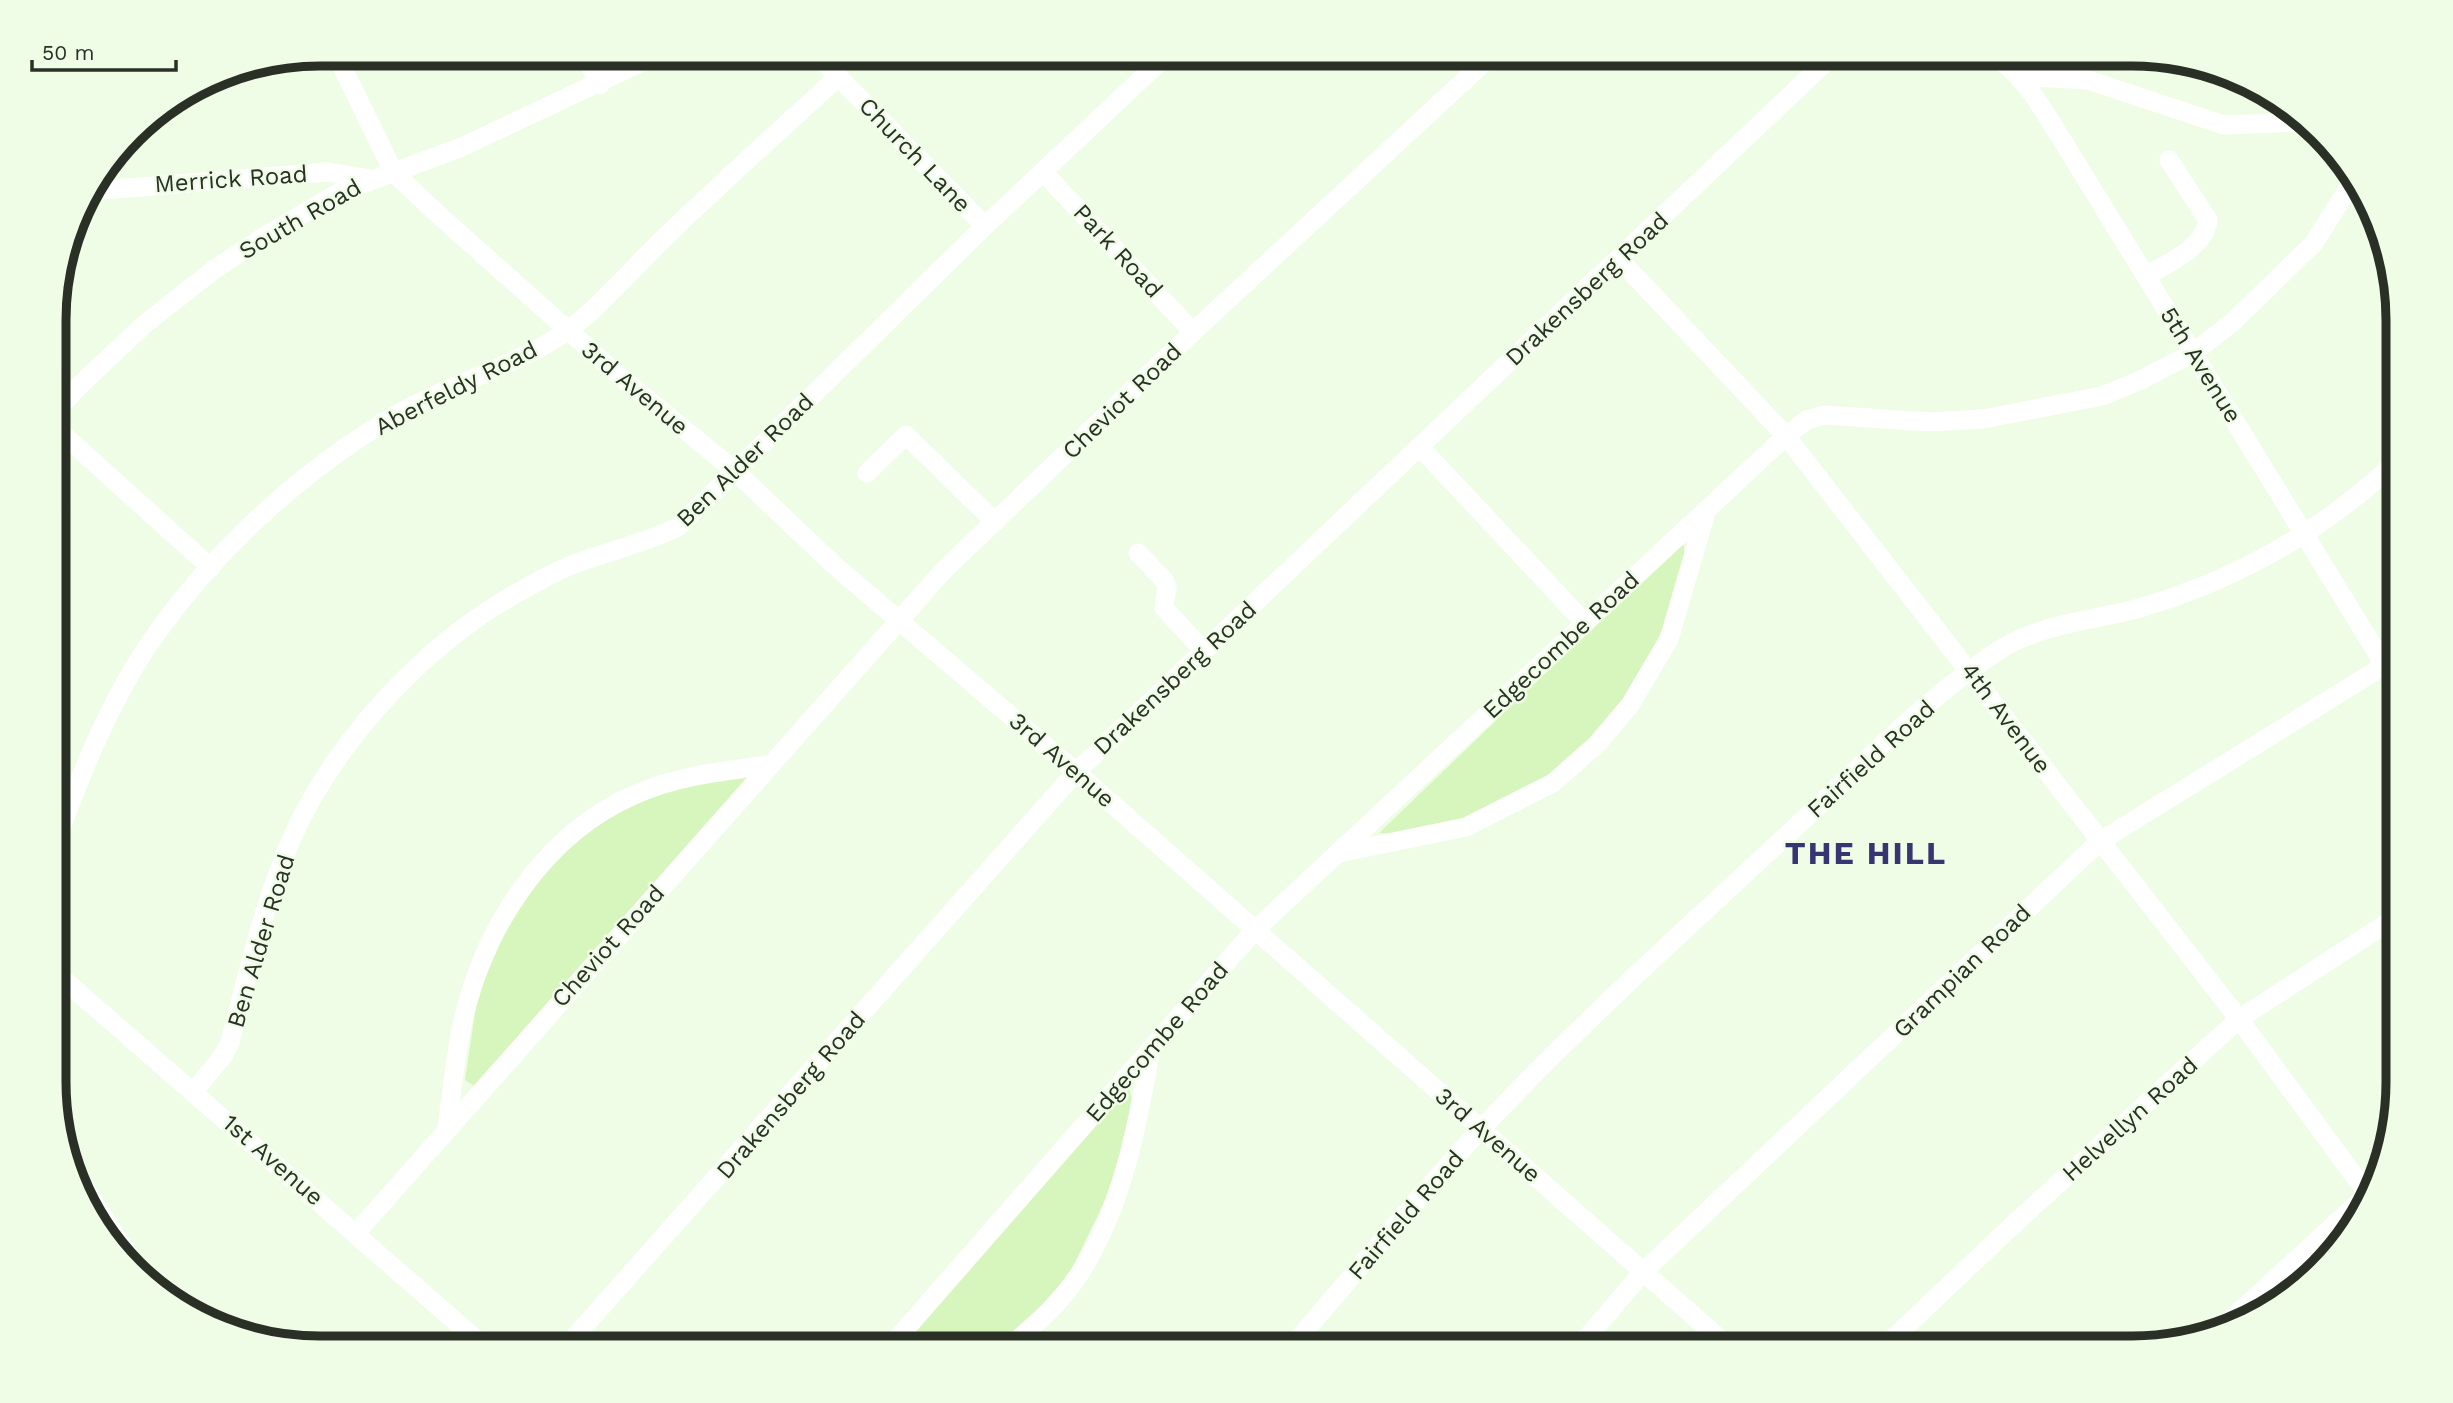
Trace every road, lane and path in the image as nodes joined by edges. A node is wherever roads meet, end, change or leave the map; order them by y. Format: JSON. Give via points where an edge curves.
{"nodes":[{"id":1,"x":342,"y":66,"type":"edge"},
{"id":2,"x":590,"y":66,"type":"edge"},
{"id":3,"x":636,"y":66,"type":"edge"},
{"id":4,"x":827,"y":66,"type":"edge"},
{"id":5,"x":1155,"y":66,"type":"edge"},
{"id":6,"x":1480,"y":66,"type":"edge"},
{"id":7,"x":1807,"y":66,"type":"edge"},
{"id":8,"x":1821,"y":66,"type":"edge"},
{"id":9,"x":2006,"y":66,"type":"edge"},
{"id":10,"x":2018,"y":75,"type":"junction"},
{"id":11,"x":838,"y":77,"type":"junction"},
{"id":12,"x":600,"y":85,"type":"junction"},
{"id":13,"x":1791,"y":95,"type":"junction"},
{"id":14,"x":2291,"y":122,"type":"edge"},
{"id":15,"x":2169,"y":160,"type":"dead end"},
{"id":16,"x":1043,"y":172,"type":"junction"},
{"id":17,"x":394,"y":173,"type":"junction"},
{"id":18,"x":370,"y":179,"type":"junction"},
{"id":19,"x":2349,"y":188,"type":"edge"},
{"id":20,"x":103,"y":190,"type":"edge"},
{"id":21,"x":985,"y":226,"type":"junction"},
{"id":22,"x":1619,"y":259,"type":"junction"},
{"id":23,"x":2146,"y":276,"type":"junction"},
{"id":24,"x":568,"y":330,"type":"junction"},
{"id":25,"x":1193,"y":332,"type":"junction"},
{"id":26,"x":2193,"y":353,"type":"junction"},
{"id":27,"x":66,"y":401,"type":"edge"},
{"id":28,"x":66,"y":436,"type":"edge"},
{"id":29,"x":1786,"y":436,"type":"junction"},
{"id":30,"x":1420,"y":447,"type":"junction"},
{"id":31,"x":735,"y":471,"type":"junction"},
{"id":32,"x":2386,"y":471,"type":"edge"},
{"id":33,"x":867,"y":473,"type":"dead end"},
{"id":34,"x":1707,"y":509,"type":"junction"},
{"id":35,"x":995,"y":522,"type":"junction"},
{"id":36,"x":2306,"y":534,"type":"junction"},
{"id":37,"x":1138,"y":553,"type":"dead end"},
{"id":38,"x":211,"y":568,"type":"junction"},
{"id":39,"x":899,"y":618,"type":"junction"},
{"id":40,"x":1585,"y":623,"type":"junction"},
{"id":41,"x":1204,"y":652,"type":"junction"},
{"id":42,"x":2386,"y":652,"type":"edge"},
{"id":43,"x":2386,"y":665,"type":"edge"},
{"id":44,"x":1970,"y":670,"type":"junction"},
{"id":45,"x":769,"y":765,"type":"junction"},
{"id":46,"x":1076,"y":772,"type":"junction"},
{"id":47,"x":66,"y":816,"type":"edge"},
{"id":48,"x":2099,"y":842,"type":"junction"},
{"id":49,"x":1338,"y":853,"type":"junction"},
{"id":50,"x":2386,"y":924,"type":"edge"},
{"id":51,"x":1254,"y":931,"type":"junction"},
{"id":52,"x":66,"y":981,"type":"edge"},
{"id":53,"x":2239,"y":1019,"type":"junction"},
{"id":54,"x":1150,"y":1052,"type":"junction"},
{"id":55,"x":194,"y":1091,"type":"junction"},
{"id":56,"x":447,"y":1127,"type":"junction"},
{"id":57,"x":1481,"y":1129,"type":"junction"},
{"id":58,"x":2364,"y":1187,"type":"edge"},
{"id":59,"x":2353,"y":1209,"type":"edge"},
{"id":60,"x":356,"y":1233,"type":"junction"},
{"id":61,"x":1643,"y":1272,"type":"junction"},
{"id":62,"x":2238,"y":1313,"type":"edge"},
{"id":63,"x":472,"y":1336,"type":"edge"},
{"id":64,"x":576,"y":1336,"type":"edge"},
{"id":65,"x":899,"y":1336,"type":"edge"},
{"id":66,"x":1020,"y":1336,"type":"edge"},
{"id":67,"x":1300,"y":1336,"type":"edge"},
{"id":68,"x":1588,"y":1336,"type":"edge"},
{"id":69,"x":1716,"y":1336,"type":"edge"},
{"id":70,"x":1896,"y":1336,"type":"edge"}],
"edges":[{"from":1,"to":17,"type":"street"},
{"from":2,"to":12,"type":"street"},
{"from":3,"to":12,"type":"street","name":"South Road"},
{"from":4,"to":11,"type":"street","name":"Church Lane"},
{"from":5,"to":16,"type":"street","name":"Ben Alder Road"},
{"from":6,"to":25,"type":"street","name":"Cheviot Road"},
{"from":7,"to":13,"type":"street"},
{"from":8,"to":13,"type":"street","name":"Drakensberg Road"},
{"from":9,"to":10,"type":"street","name":"5th Avenue"},
{"from":10,"to":14,"type":"street","via":[[2088,80],[2224,125]]},
{"from":10,"to":23,"type":"street","name":"5th Avenue"},
{"from":11,"to":21,"type":"street","name":"Church Lane"},
{"from":11,"to":24,"type":"street","name":"Aberfeldy Road"},
{"from":12,"to":17,"type":"street","name":"South Road"},
{"from":13,"to":22,"type":"street","name":"Drakensberg Road"},
{"from":15,"to":23,"type":"street","via":[[2208,220],[2207,231]]},
{"from":16,"to":21,"type":"street","name":"Ben Alder Road"},
{"from":16,"to":25,"type":"street","name":"Park Road"},
{"from":17,"to":18,"type":"street","name":"South Road"},
{"from":17,"to":24,"type":"street","name":"3rd Avenue"},
{"from":18,"to":20,"type":"street","name":"Merrick Road","via":[[329,172]]},
{"from":18,"to":27,"type":"street","name":"South Road","via":[[265,236],[182,293]]},
{"from":19,"to":26,"type":"street","name":"Edgecombe Road","via":[[2314,243],[2234,321]]},
{"from":21,"to":31,"type":"street","name":"Ben Alder Road"},
{"from":22,"to":29,"type":"street","name":"4th Avenue"},
{"from":22,"to":30,"type":"street","name":"Drakensberg Road"},
{"from":23,"to":26,"type":"street","name":"5th Avenue"},
{"from":24,"to":31,"type":"street","name":"3rd Avenue"},
{"from":24,"to":38,"type":"street","name":"Aberfeldy Road","via":[[427,398],[330,457]]},
{"from":25,"to":35,"type":"street","name":"Cheviot Road"},
{"from":26,"to":29,"type":"street","name":"Edgecombe Road","via":[[2112,392],[2050,408],[1928,422],[1825,415],[1807,420]]},
{"from":26,"to":36,"type":"street","name":"5th Avenue"},
{"from":28,"to":38,"type":"street"},
{"from":29,"to":34,"type":"street","name":"Edgecombe Road"},
{"from":29,"to":44,"type":"street","name":"4th Avenue"},
{"from":30,"to":40,"type":"street"},
{"from":30,"to":41,"type":"street","name":"Drakensberg Road"},
{"from":31,"to":39,"type":"street","name":"3rd Avenue","via":[[832,564]]},
{"from":31,"to":55,"type":"street","name":"Ben Alder Road","via":[[678,527],[568,567],[514,594],[420,663],[384,700],[335,763],[292,838],[262,920],[230,1042]]},
{"from":32,"to":36,"type":"street","name":"Fairfield Road","via":[[2358,498]]},
{"from":33,"to":35,"type":"street","via":[[906,435]]},
{"from":34,"to":40,"type":"street","name":"Edgecombe Road"},
{"from":34,"to":49,"type":"street","via":[[1669,639],[1630,705],[1597,744],[1553,783],[1466,827]]},
{"from":35,"to":39,"type":"street","name":"Cheviot Road"},
{"from":36,"to":42,"type":"street","name":"5th Avenue"},
{"from":36,"to":44,"type":"street","name":"Fairfield Road","via":[[2181,596],[2022,637]]},
{"from":37,"to":41,"type":"street","via":[[1164,580],[1164,608]]},
{"from":38,"to":47,"type":"street","name":"Aberfeldy Road","via":[[155,635],[106,721]]},
{"from":39,"to":45,"type":"street","name":"Cheviot Road"},
{"from":39,"to":46,"type":"street","name":"3rd Avenue"},
{"from":40,"to":49,"type":"street","name":"Edgecombe Road"},
{"from":41,"to":46,"type":"street","name":"Drakensberg Road"},
{"from":43,"to":48,"type":"street","name":"Grampian Road"},
{"from":44,"to":48,"type":"street","name":"4th Avenue"},
{"from":44,"to":57,"type":"street","name":"Fairfield Road","via":[[1626,986]]},
{"from":45,"to":56,"type":"street","name":"Cheviot Road"},
{"from":45,"to":56,"type":"street","via":[[704,773],[634,795],[586,824],[548,856],[522,887],[480,963],[463,1021]]},
{"from":46,"to":51,"type":"street","name":"3rd Avenue"},
{"from":46,"to":64,"type":"street","name":"Drakensberg Road"},
{"from":48,"to":53,"type":"street","name":"4th Avenue"},
{"from":48,"to":61,"type":"street","name":"Grampian Road"},
{"from":49,"to":51,"type":"street","name":"Edgecombe Road"},
{"from":50,"to":53,"type":"street","name":"Helvellyn Road"},
{"from":51,"to":54,"type":"street","name":"Edgecombe Road"},
{"from":51,"to":57,"type":"street","name":"3rd Avenue"},
{"from":52,"to":55,"type":"street","name":"1st Avenue"},
{"from":53,"to":58,"type":"street","name":"4th Avenue"},
{"from":53,"to":70,"type":"street","name":"Helvellyn Road"},
{"from":54,"to":65,"type":"street","name":"Edgecombe Road"},
{"from":54,"to":66,"type":"street","via":[[1127,1163],[1103,1230],[1058,1302]]},
{"from":55,"to":60,"type":"street","name":"1st Avenue"},
{"from":56,"to":60,"type":"street","name":"Cheviot Road"},
{"from":57,"to":61,"type":"street","name":"3rd Avenue"},
{"from":57,"to":67,"type":"street","name":"Fairfield Road"},
{"from":59,"to":62,"type":"street"},
{"from":60,"to":63,"type":"street","name":"1st Avenue"},
{"from":61,"to":68,"type":"street","name":"Grampian Road"},
{"from":61,"to":69,"type":"street","name":"3rd Avenue"}]}
